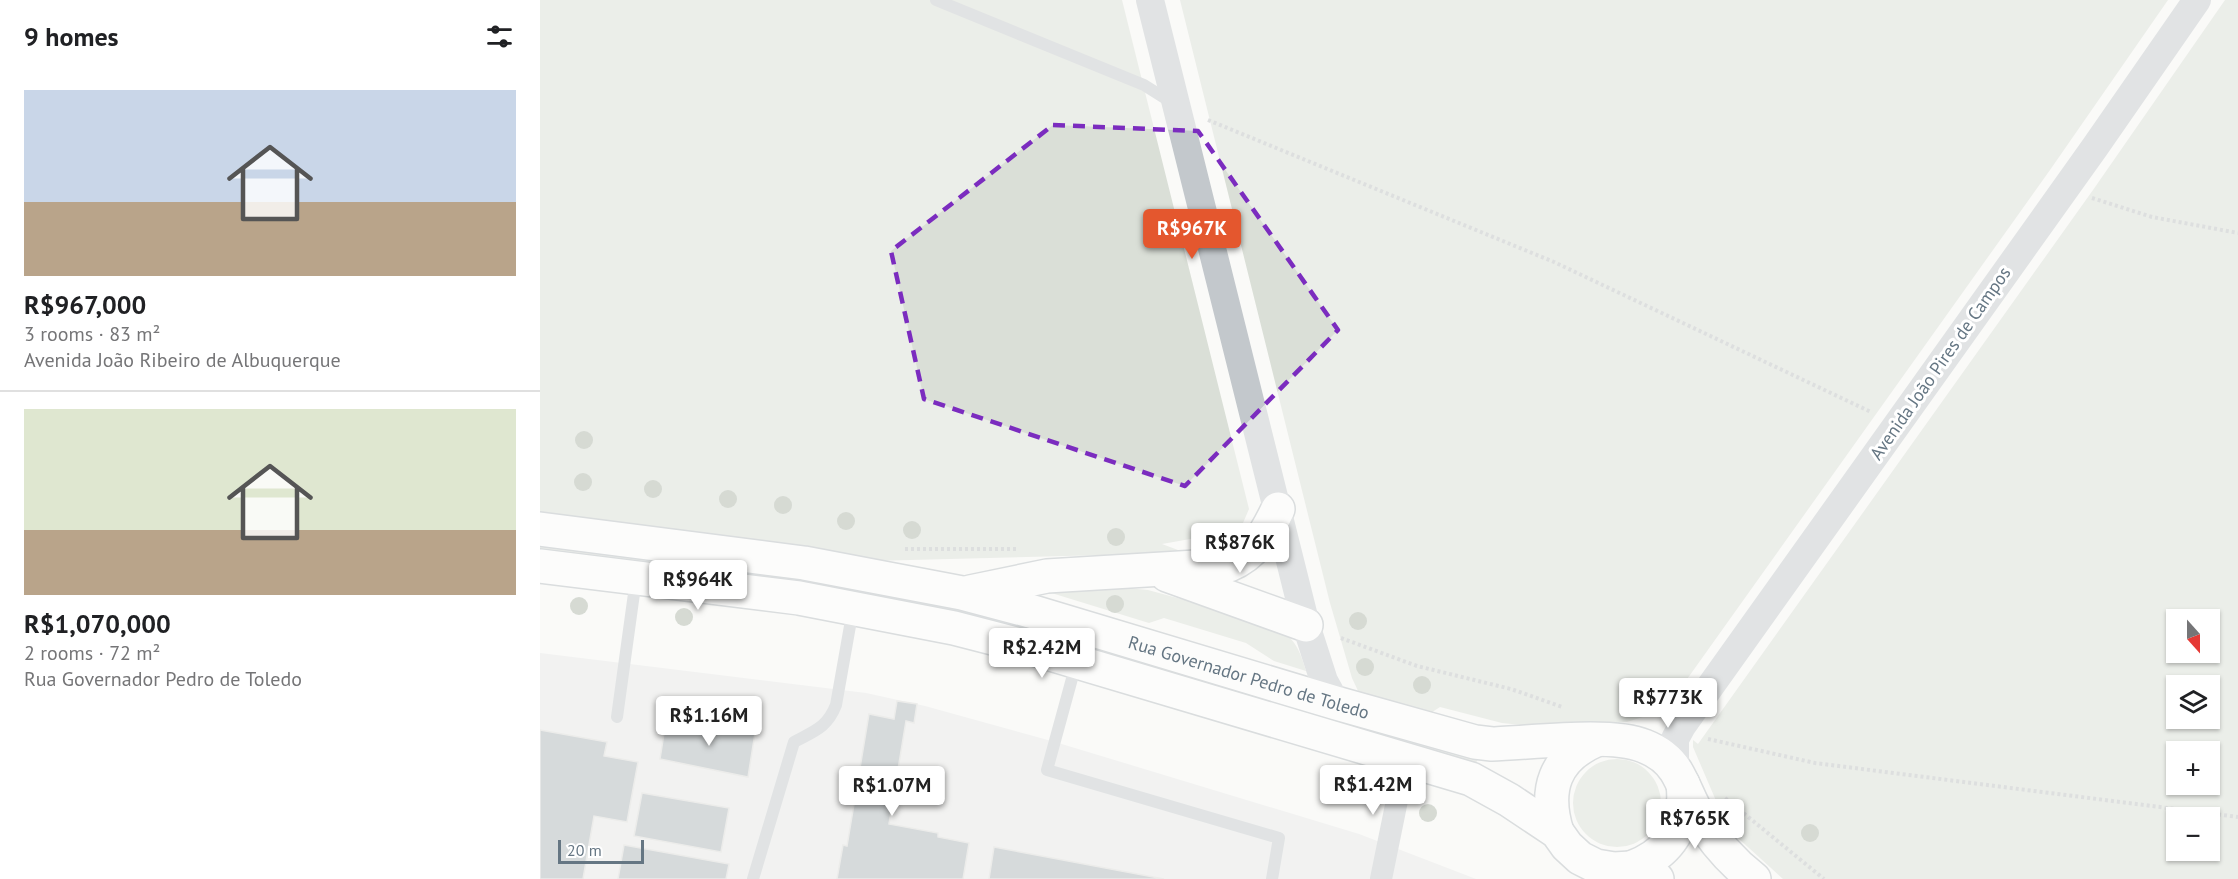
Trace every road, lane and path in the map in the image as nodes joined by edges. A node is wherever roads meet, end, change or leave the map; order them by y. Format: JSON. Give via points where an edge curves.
{"nodes":[{"id":1,"x":936,"y":0,"type":"edge"},
{"id":2,"x":1150,"y":0,"type":"edge"},
{"id":3,"x":2197,"y":0,"type":"edge"},
{"id":4,"x":1178,"y":106,"type":"junction"},
{"id":5,"x":2068,"y":183,"type":"junction"},
{"id":6,"x":2238,"y":233,"type":"edge"},
{"id":7,"x":1894,"y":428,"type":"junction"},
{"id":8,"x":1278,"y":509,"type":"junction"},
{"id":9,"x":540,"y":529,"type":"edge"},
{"id":10,"x":540,"y":566,"type":"edge"},
{"id":11,"x":1156,"y":571,"type":"junction"},
{"id":12,"x":636,"y":578,"type":"junction"},
{"id":13,"x":962,"y":593,"type":"junction"},
{"id":14,"x":854,"y":608,"type":"junction"},
{"id":15,"x":1306,"y":625,"type":"junction"},
{"id":16,"x":1076,"y":662,"type":"junction"},
{"id":17,"x":1336,"y":703,"type":"junction"},
{"id":18,"x":1565,"y":709,"type":"dead end"},
{"id":19,"x":617,"y":717,"type":"dead end"},
{"id":20,"x":1682,"y":726,"type":"junction"},
{"id":21,"x":1596,"y":740,"type":"junction"},
{"id":22,"x":1630,"y":742,"type":"junction"},
{"id":23,"x":1405,"y":761,"type":"junction"},
{"id":24,"x":1679,"y":777,"type":"junction"},
{"id":25,"x":1719,"y":793,"type":"dead end"},
{"id":26,"x":2238,"y":816,"type":"edge"},
{"id":27,"x":1557,"y":832,"type":"junction"},
{"id":28,"x":1644,"y":873,"type":"edge"},
{"id":29,"x":753,"y":879,"type":"edge"},
{"id":30,"x":1272,"y":879,"type":"edge"},
{"id":31,"x":1381,"y":879,"type":"edge"},
{"id":32,"x":1754,"y":879,"type":"edge"},
{"id":33,"x":1824,"y":879,"type":"edge"}],
"edges":[{"from":1,"to":4,"type":"lane","via":[[1144,85]]},
{"from":2,"to":4,"type":"street"},
{"from":3,"to":5,"type":"street","name":"Avenida João Pires de Campos"},
{"from":4,"to":7,"type":"path","via":[[1554,262],[1875,414]]},
{"from":4,"to":8,"type":"street"},
{"from":5,"to":6,"type":"path","via":[[2088,196],[2152,217]]},
{"from":5,"to":7,"type":"street","name":"Avenida João Pires de Campos"},
{"from":7,"to":20,"type":"street","name":"Avenida João Pires de Campos"},
{"from":8,"to":11,"type":"main road","via":[[1261,541],[1238,561],[1228,566]]},
{"from":8,"to":15,"type":"street"},
{"from":9,"to":13,"type":"main road","name":"Rua Governador Pedro de Toledo","via":[[804,563]]},
{"from":10,"to":12,"type":"main road","name":"Rua Governador Pedro de Toledo"},
{"from":11,"to":13,"type":"main road","via":[[1047,576]]},
{"from":11,"to":15,"type":"main road"},
{"from":12,"to":14,"type":"main road","name":"Rua Governador Pedro de Toledo"},
{"from":12,"to":19,"type":"lane"},
{"from":13,"to":17,"type":"main road","name":"Rua Governador Pedro de Toledo"},
{"from":14,"to":16,"type":"main road","name":"Rua Governador Pedro de Toledo","via":[[954,628]]},
{"from":14,"to":29,"type":"lane","via":[[832,716],[824,726],[794,742]]},
{"from":15,"to":17,"type":"street","via":[[1324,681]]},
{"from":15,"to":18,"type":"path","via":[[1417,666],[1511,689]]},
{"from":16,"to":23,"type":"main road","name":"Rua Governador Pedro de Toledo"},
{"from":16,"to":30,"type":"lane","via":[[1047,770],[1279,838]]},
{"from":17,"to":21,"type":"main road","name":"Rua Governador Pedro de Toledo","via":[[1475,742]]},
{"from":20,"to":22,"type":"street"},
{"from":20,"to":24,"type":"street","name":"Avenida João Pires de Campos","via":[[1675,739]]},
{"from":20,"to":26,"type":"path","via":[[1696,736],[1815,763]]},
{"from":21,"to":22,"type":"main road","name":"Rua Governador Pedro de Toledo"},
{"from":21,"to":27,"type":"main road","via":[[1575,751],[1554,781],[1551,805]]},
{"from":22,"to":24,"type":"main road","name":"Rua Governador Pedro de Toledo","via":[[1656,751]]},
{"from":23,"to":27,"type":"main road","name":"Rua Governador Pedro de Toledo","via":[[1471,779]]},
{"from":23,"to":31,"type":"street"},
{"from":24,"to":28,"type":"main road","via":[[1683,815],[1674,836]]},
{"from":24,"to":32,"type":"main road","name":"Rua Governador Pedro de Toledo","via":[[1699,817],[1718,843]]},
{"from":25,"to":33,"type":"path"},
{"from":27,"to":28,"type":"main road","name":"Rua Governador Pedro de Toledo","via":[[1567,846],[1588,862]]}]}
